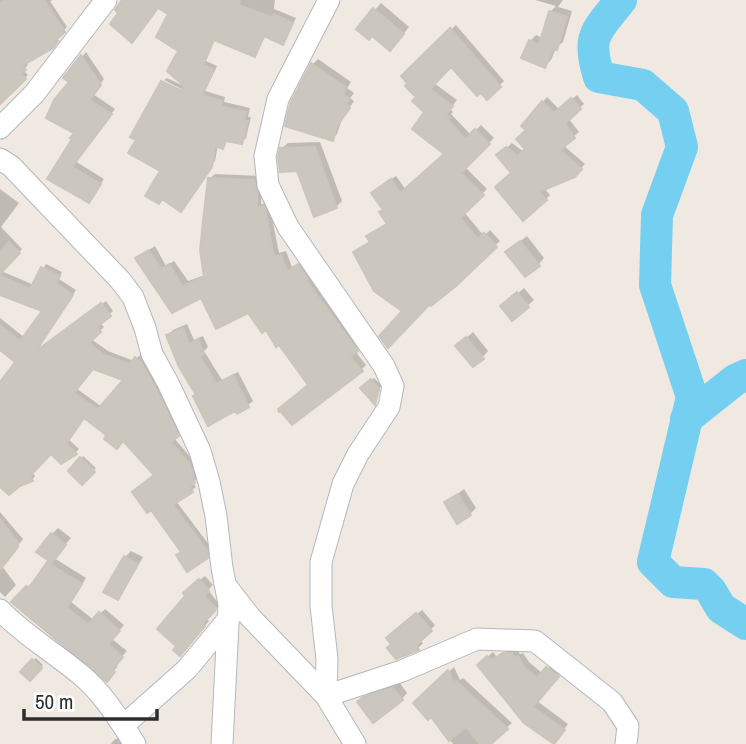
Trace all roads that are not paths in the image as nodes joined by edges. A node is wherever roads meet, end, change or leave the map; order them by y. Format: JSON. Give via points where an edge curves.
{"nodes":[{"id":1,"x":106,"y":0,"type":"edge"},
{"id":2,"x":329,"y":0,"type":"edge"},
{"id":3,"x":0,"y":128,"type":"edge"},
{"id":4,"x":0,"y":159,"type":"edge"},
{"id":5,"x":226,"y":586,"type":"junction"},
{"id":6,"x":0,"y":610,"type":"edge"},
{"id":7,"x":230,"y":617,"type":"junction"},
{"id":8,"x":326,"y":696,"type":"junction"},
{"id":9,"x":124,"y":724,"type":"junction"},
{"id":10,"x":135,"y":744,"type":"edge"},
{"id":11,"x":222,"y":744,"type":"edge"},
{"id":12,"x":355,"y":744,"type":"edge"},
{"id":13,"x":626,"y":744,"type":"edge"}],
"edges":[{"from":1,"to":3,"type":"street","via":[[34,94]]},
{"from":2,"to":8,"type":"street","via":[[278,99],[265,156],[268,185],[288,227],[384,366],[393,386],[389,407],[343,484],[321,562]]},
{"from":4,"to":5,"type":"street","via":[[33,188],[133,297],[152,354],[203,461]]},
{"from":5,"to":7,"type":"street"},
{"from":5,"to":8,"type":"street"},
{"from":6,"to":9,"type":"street","via":[[81,675]]},
{"from":7,"to":9,"type":"street","via":[[187,668]]},
{"from":7,"to":11,"type":"street"},
{"from":8,"to":12,"type":"street"},
{"from":8,"to":13,"type":"street","via":[[477,639],[535,641],[612,702],[628,726]]},
{"from":9,"to":10,"type":"street"}]}
